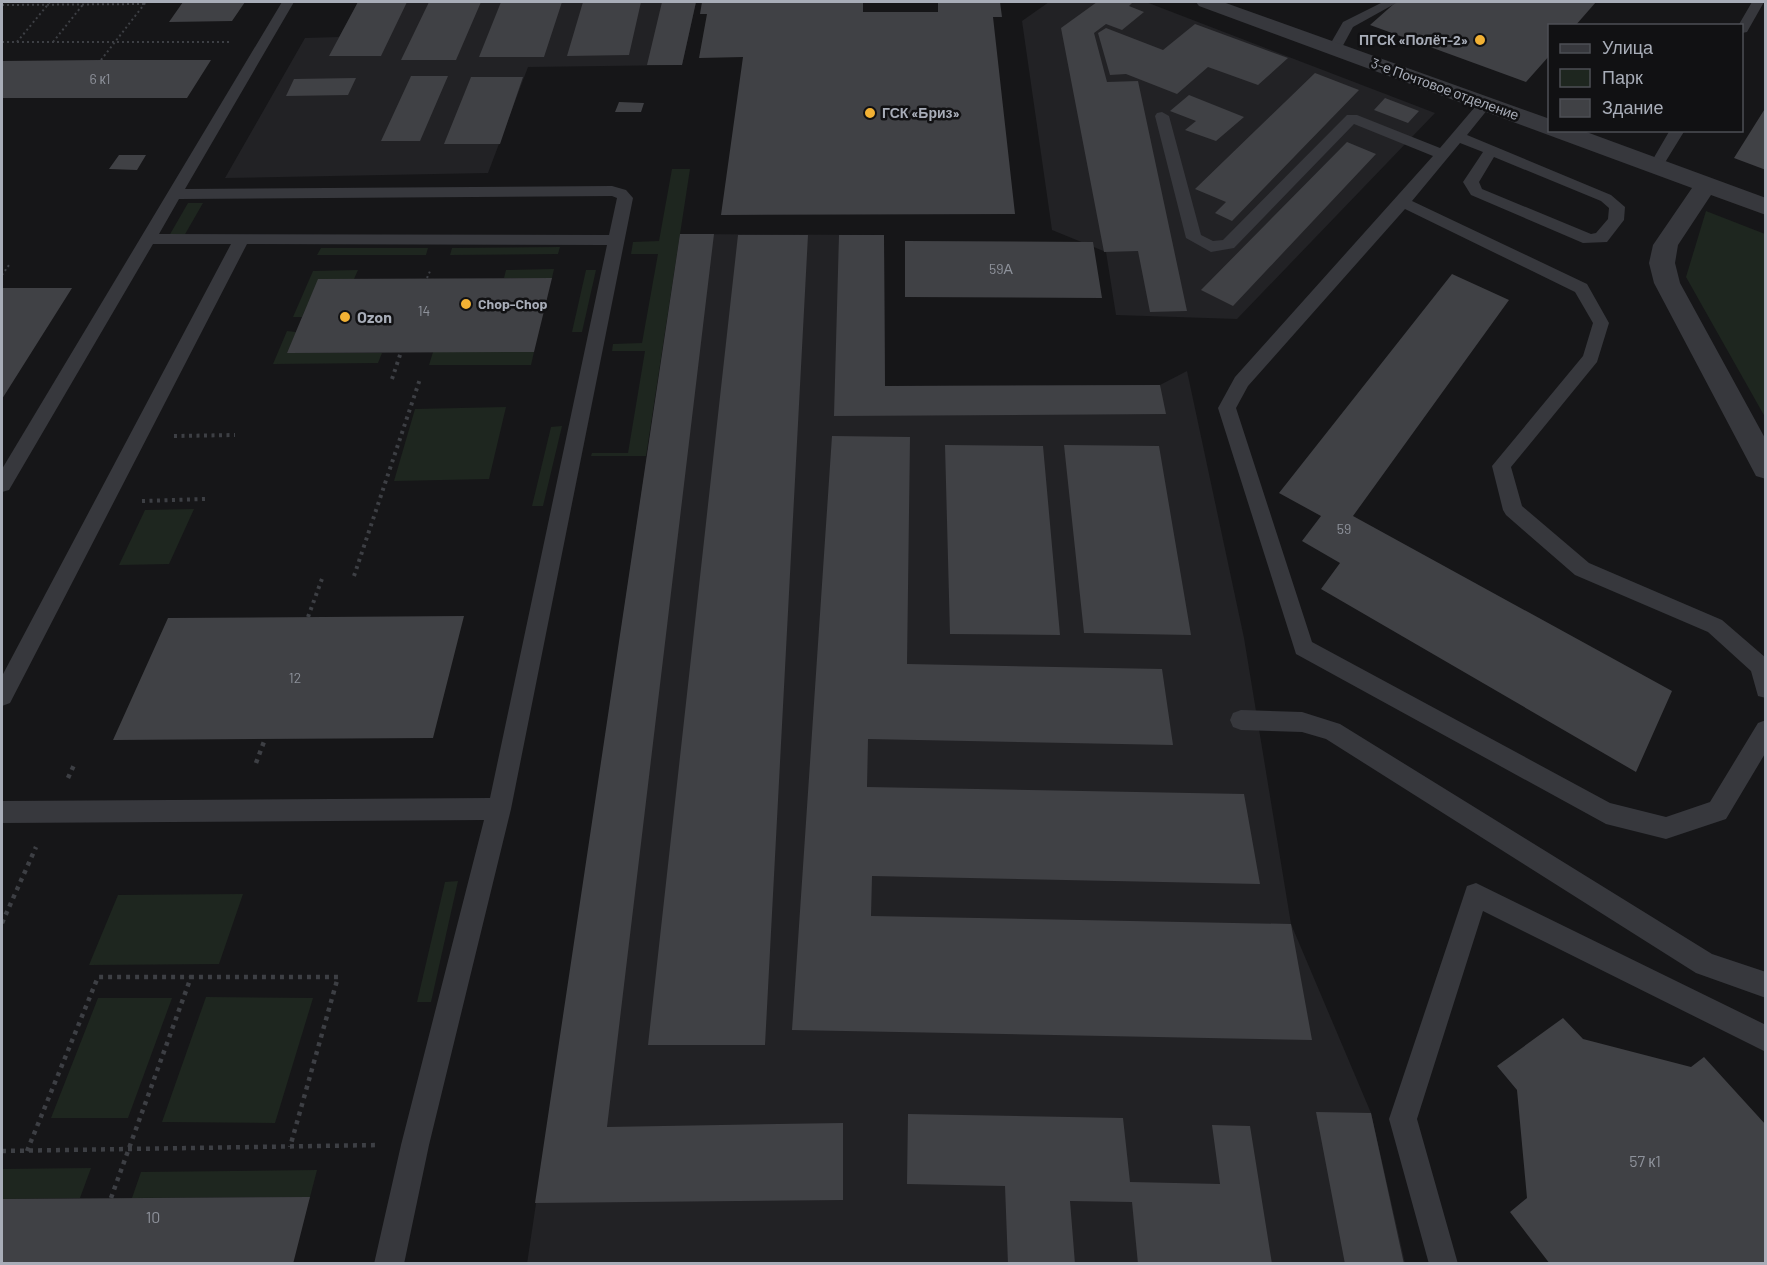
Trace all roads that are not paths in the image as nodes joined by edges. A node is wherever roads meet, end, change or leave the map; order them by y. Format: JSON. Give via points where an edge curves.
{"nodes":[{"id":1,"x":288,"y":2,"type":"edge"},
{"id":2,"x":1206,"y":2,"type":"edge"},
{"id":3,"x":1392,"y":2,"type":"edge"},
{"id":4,"x":1758,"y":2,"type":"edge"},
{"id":5,"x":1743,"y":27,"type":"edge"},
{"id":6,"x":1335,"y":48,"type":"junction"},
{"id":7,"x":1485,"y":104,"type":"junction"},
{"id":8,"x":1162,"y":116,"type":"dead end"},
{"id":9,"x":1548,"y":126,"type":"edge"},
{"id":10,"x":1563,"y":132,"type":"edge"},
{"id":11,"x":1677,"y":132,"type":"edge"},
{"id":12,"x":1458,"y":137,"type":"junction"},
{"id":13,"x":1491,"y":151,"type":"junction"},
{"id":14,"x":1443,"y":155,"type":"junction"},
{"id":15,"x":1656,"y":166,"type":"junction"},
{"id":16,"x":1706,"y":185,"type":"junction"},
{"id":17,"x":174,"y":194,"type":"junction"},
{"id":18,"x":1403,"y":202,"type":"junction"},
{"id":19,"x":1766,"y":207,"type":"edge"},
{"id":20,"x":147,"y":239,"type":"junction"},
{"id":21,"x":242,"y":239,"type":"junction"},
{"id":22,"x":616,"y":240,"type":"junction"},
{"id":23,"x":1766,"y":468,"type":"edge"},
{"id":24,"x":2,"y":485,"type":"edge"},
{"id":25,"x":1766,"y":689,"type":"edge"},
{"id":26,"x":2,"y":696,"type":"edge"},
{"id":27,"x":1241,"y":720,"type":"dead end"},
{"id":28,"x":1766,"y":730,"type":"edge"},
{"id":29,"x":499,"y":809,"type":"junction"},
{"id":30,"x":2,"y":812,"type":"edge"},
{"id":31,"x":1766,"y":985,"type":"edge"},
{"id":32,"x":1766,"y":1039,"type":"edge"},
{"id":33,"x":389,"y":1263,"type":"edge"},
{"id":34,"x":1444,"y":1263,"type":"edge"}],
"edges":[{"from":1,"to":17,"type":"lane"},
{"from":2,"to":6,"type":"street","name":"3-е Почтовое отделение"},
{"from":3,"to":6,"type":"lane","via":[[1348,25]]},
{"from":4,"to":5,"type":"lane"},
{"from":6,"to":7,"type":"street","name":"3-е Почтовое отделение"},
{"from":7,"to":9,"type":"street","name":"3-е Почтовое отделение"},
{"from":7,"to":12,"type":"lane"},
{"from":8,"to":14,"type":"lane","via":[[1194,238],[1211,247],[1228,244],[1352,118]]},
{"from":10,"to":15,"type":"street"},
{"from":11,"to":15,"type":"lane"},
{"from":12,"to":13,"type":"lane"},
{"from":12,"to":14,"type":"lane"},
{"from":13,"to":13,"type":"lane","via":[[1606,198],[1617,207],[1616,220],[1601,238],[1589,239],[1476,192],[1471,182]]},
{"from":14,"to":18,"type":"lane"},
{"from":15,"to":16,"type":"street"},
{"from":16,"to":19,"type":"street"},
{"from":16,"to":23,"type":"street","via":[[1666,245],[1662,263],[1667,283]]},
{"from":17,"to":20,"type":"lane"},
{"from":17,"to":22,"type":"lane","via":[[612,191],[625,198]]},
{"from":18,"to":25,"type":"lane","via":[[1581,288],[1601,323],[1591,358],[1502,466],[1513,510],[1582,569],[1715,626],[1760,666]]},
{"from":18,"to":28,"type":"lane","via":[[1241,382],[1227,408],[1303,648],[1606,813],[1666,828],[1718,811]]},
{"from":20,"to":21,"type":"lane"},
{"from":20,"to":24,"type":"lane"},
{"from":21,"to":22,"type":"lane"},
{"from":21,"to":26,"type":"lane"},
{"from":22,"to":29,"type":"lane"},
{"from":27,"to":31,"type":"lane","via":[[1302,722],[1332,731],[1705,964]]},
{"from":29,"to":30,"type":"lane"},
{"from":29,"to":33,"type":"lane"},
{"from":32,"to":34,"type":"lane","via":[[1476,895],[1403,1119]]}]}
